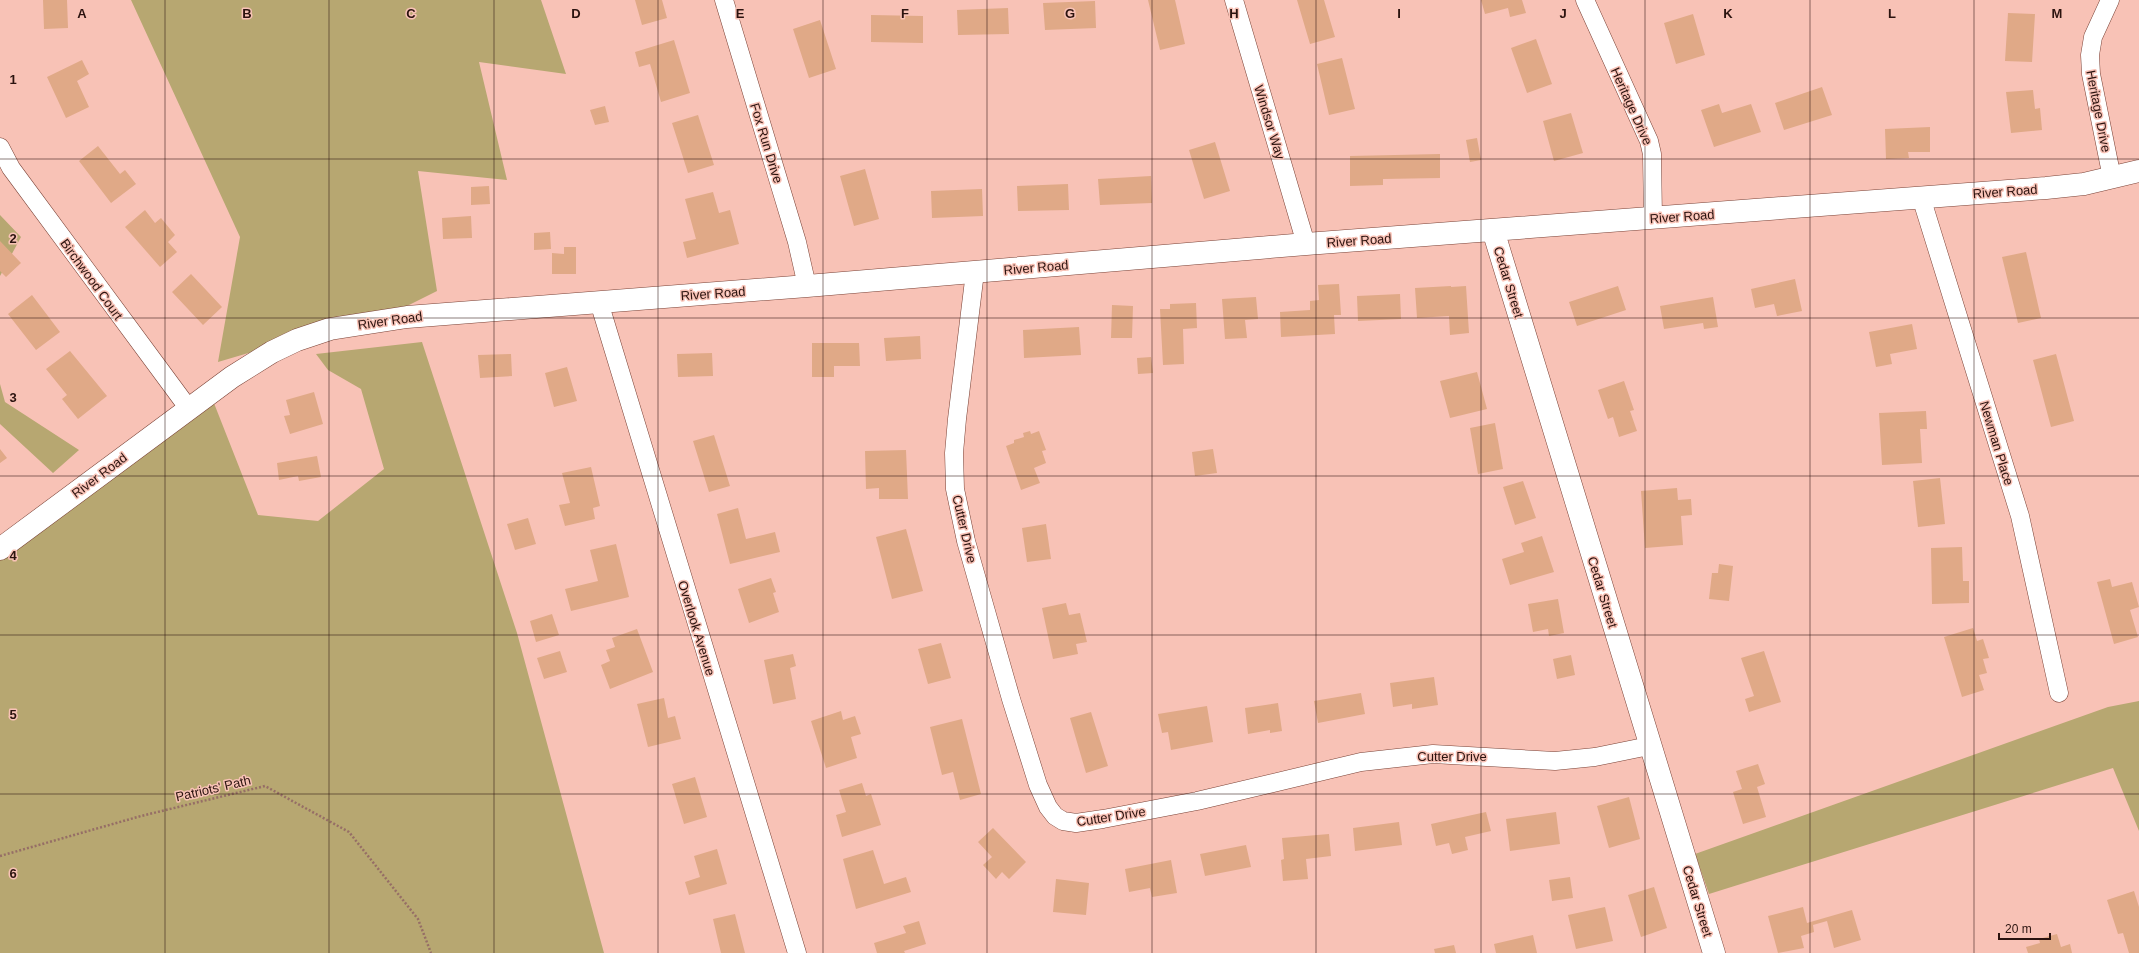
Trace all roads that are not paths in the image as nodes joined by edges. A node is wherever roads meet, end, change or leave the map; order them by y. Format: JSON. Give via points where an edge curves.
{"nodes":[{"id":1,"x":724,"y":0,"type":"edge"},
{"id":2,"x":1234,"y":0,"type":"edge"},
{"id":3,"x":1585,"y":0,"type":"edge"},
{"id":4,"x":2110,"y":0,"type":"edge"},
{"id":5,"x":0,"y":147,"type":"edge"},
{"id":6,"x":2139,"y":171,"type":"edge"},
{"id":7,"x":2112,"y":178,"type":"junction"},
{"id":8,"x":1921,"y":197,"type":"junction"},
{"id":9,"x":1653,"y":218,"type":"junction"},
{"id":10,"x":1493,"y":230,"type":"junction"},
{"id":11,"x":1306,"y":244,"type":"junction"},
{"id":12,"x":975,"y":272,"type":"junction"},
{"id":13,"x":806,"y":286,"type":"junction"},
{"id":14,"x":599,"y":302,"type":"junction"},
{"id":15,"x":189,"y":409,"type":"junction"},
{"id":16,"x":0,"y":549,"type":"edge"},
{"id":17,"x":2059,"y":693,"type":"dead end"},
{"id":18,"x":1650,"y":746,"type":"junction"},
{"id":19,"x":797,"y":953,"type":"edge"},
{"id":20,"x":1714,"y":953,"type":"edge"}],
"edges":[{"from":1,"to":13,"type":"street","name":"Fox Run Drive","via":[[797,242]]},
{"from":2,"to":11,"type":"street","name":"Windsor Way"},
{"from":3,"to":9,"type":"street","name":"Heritage Drive","via":[[1649,141],[1652,154]]},
{"from":4,"to":7,"type":"street","name":"Heritage Drive","via":[[2093,37],[2090,55],[2091,74]]},
{"from":5,"to":15,"type":"street","name":"Birchwood Court","via":[[11,168]]},
{"from":6,"to":7,"type":"street","name":"River Road"},
{"from":7,"to":8,"type":"street","name":"River Road","via":[[2046,188]]},
{"from":8,"to":9,"type":"street","name":"River Road"},
{"from":8,"to":17,"type":"street","name":"Newman Place","via":[[2020,516]]},
{"from":9,"to":10,"type":"street","name":"River Road"},
{"from":10,"to":11,"type":"street","name":"River Road"},
{"from":10,"to":18,"type":"street","name":"Cedar Street"},
{"from":11,"to":12,"type":"street","name":"River Road"},
{"from":12,"to":13,"type":"street","name":"River Road"},
{"from":12,"to":18,"type":"street","name":"Cutter Drive","via":[[957,419],[954,453],[955,488],[966,541],[1010,699],[1038,785],[1054,816],[1063,821],[1076,823],[1104,819],[1196,801],[1362,762],[1433,754],[1556,761],[1595,757]]},
{"from":13,"to":14,"type":"street","name":"River Road"},
{"from":14,"to":15,"type":"street","name":"River Road","via":[[407,317],[330,329],[272,352]]},
{"from":14,"to":19,"type":"street","name":"Overlook Avenue"},
{"from":15,"to":16,"type":"street","name":"River Road"},
{"from":18,"to":20,"type":"street","name":"Cedar Street"}]}
